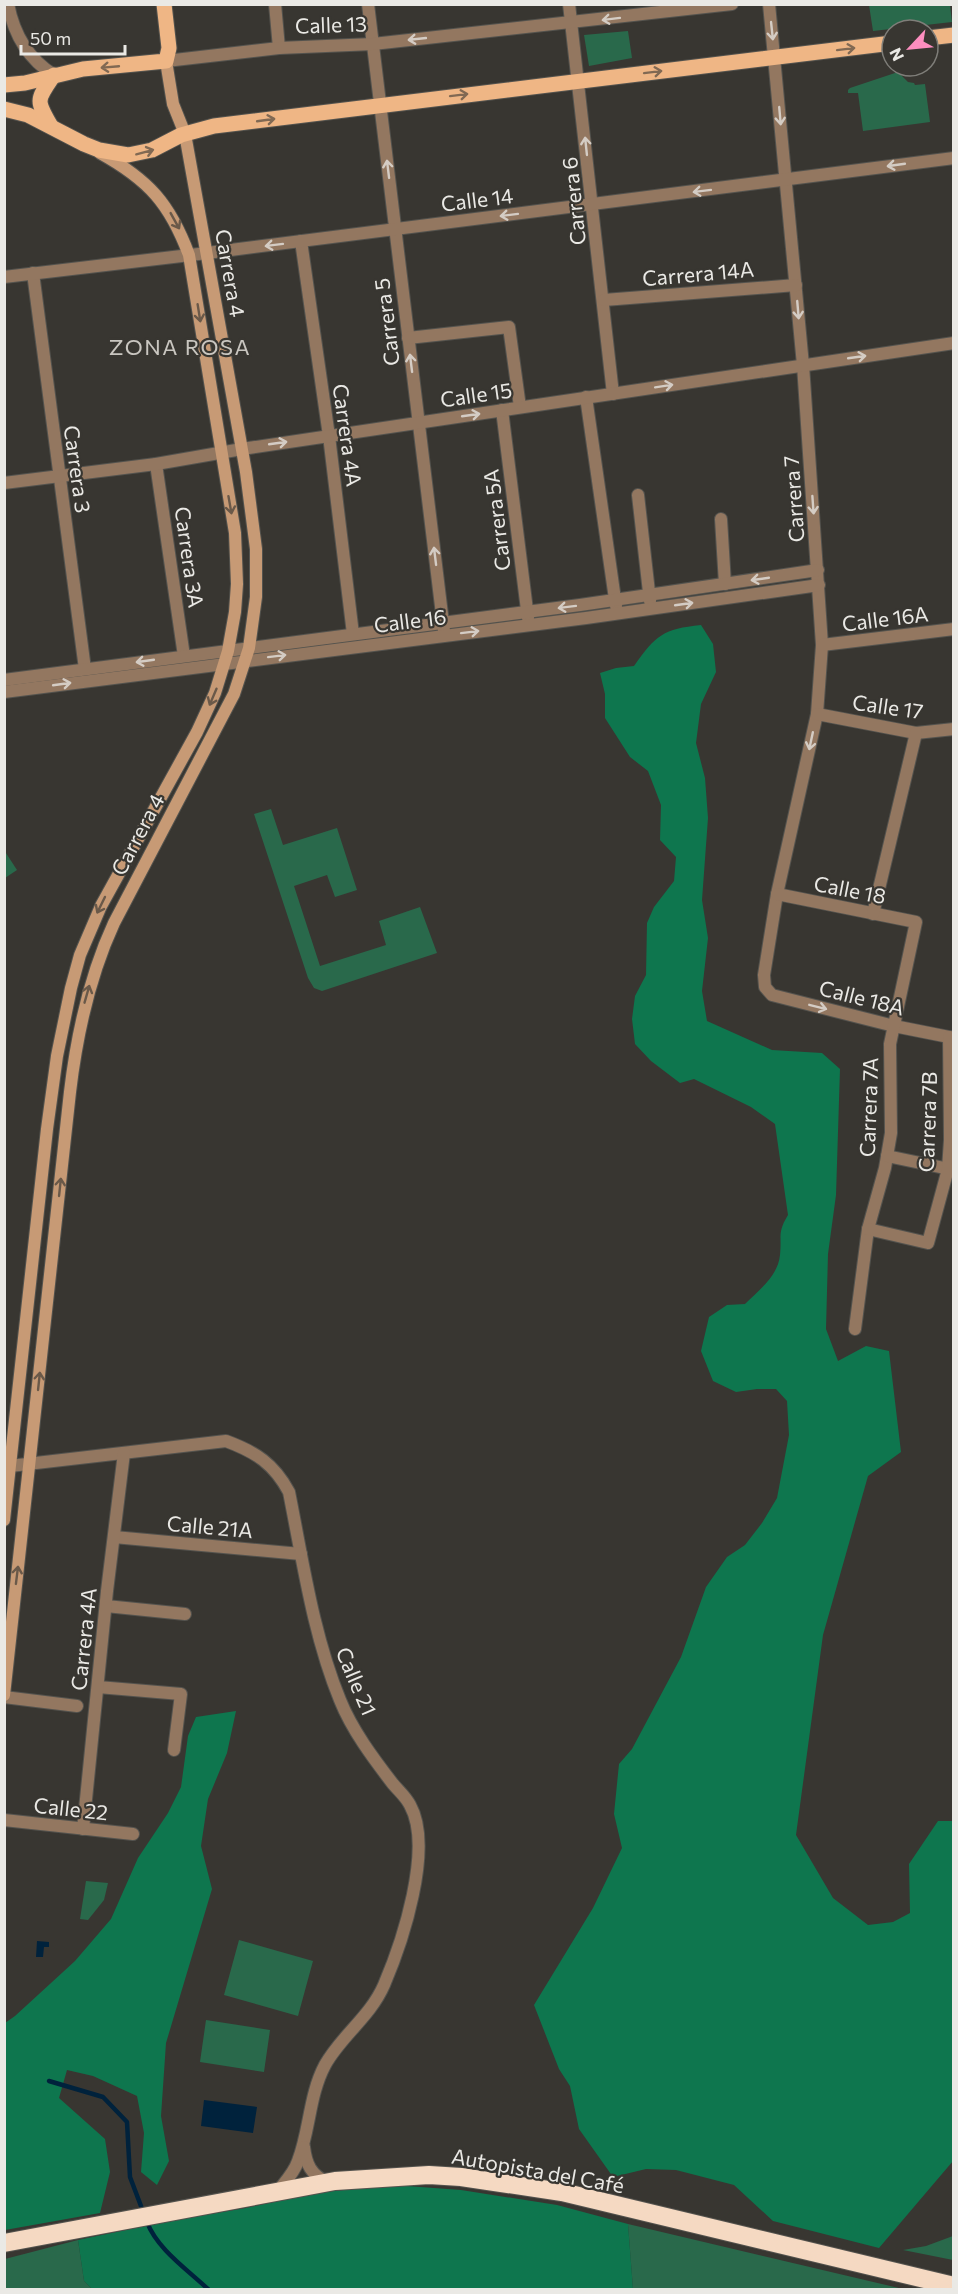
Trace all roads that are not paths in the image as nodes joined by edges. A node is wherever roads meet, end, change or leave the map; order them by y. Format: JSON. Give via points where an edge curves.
{"nodes":[{"id":1,"x":8,"y":4,"type":"edge"},
{"id":2,"x":164,"y":4,"type":"edge"},
{"id":3,"x":275,"y":4,"type":"edge"},
{"id":4,"x":368,"y":4,"type":"edge"},
{"id":5,"x":569,"y":4,"type":"edge"},
{"id":6,"x":732,"y":4,"type":"edge"},
{"id":7,"x":769,"y":4,"type":"edge"},
{"id":8,"x":572,"y":23,"type":"junction"},
{"id":9,"x":373,"y":44,"type":"junction"},
{"id":10,"x":880,"y":45,"type":"edge"},
{"id":11,"x":279,"y":48,"type":"junction"},
{"id":12,"x":775,"y":58,"type":"junction"},
{"id":13,"x":166,"y":61,"type":"junction"},
{"id":14,"x":54,"y":75,"type":"junction"},
{"id":15,"x":579,"y":81,"type":"junction"},
{"id":16,"x":7,"y":82,"type":"edge"},
{"id":17,"x":380,"y":105,"type":"junction"},
{"id":18,"x":4,"y":109,"type":"edge"},
{"id":19,"x":51,"y":126,"type":"junction"},
{"id":20,"x":185,"y":134,"type":"junction"},
{"id":21,"x":84,"y":144,"type":"junction"},
{"id":22,"x":954,"y":158,"type":"edge"},
{"id":23,"x":786,"y":180,"type":"junction"},
{"id":24,"x":592,"y":204,"type":"junction"},
{"id":25,"x":395,"y":229,"type":"junction"},
{"id":26,"x":301,"y":241,"type":"junction"},
{"id":27,"x":207,"y":253,"type":"junction"},
{"id":28,"x":189,"y":255,"type":"junction"},
{"id":29,"x":33,"y":273,"type":"junction"},
{"id":30,"x":4,"y":277,"type":"edge"},
{"id":31,"x":796,"y":285,"type":"junction"},
{"id":32,"x":604,"y":300,"type":"junction"},
{"id":33,"x":408,"y":339,"type":"junction"},
{"id":34,"x":954,"y":343,"type":"edge"},
{"id":35,"x":803,"y":365,"type":"junction"},
{"id":36,"x":613,"y":394,"type":"junction"},
{"id":37,"x":586,"y":398,"type":"junction"},
{"id":38,"x":520,"y":407,"type":"junction"},
{"id":39,"x":502,"y":410,"type":"junction"},
{"id":40,"x":418,"y":423,"type":"junction"},
{"id":41,"x":329,"y":436,"type":"junction"},
{"id":42,"x":242,"y":449,"type":"junction"},
{"id":43,"x":221,"y":452,"type":"junction"},
{"id":44,"x":156,"y":465,"type":"junction"},
{"id":45,"x":60,"y":477,"type":"junction"},
{"id":46,"x":4,"y":483,"type":"edge"},
{"id":47,"x":638,"y":495,"type":"dead end"},
{"id":48,"x":721,"y":519,"type":"dead end"},
{"id":49,"x":818,"y":570,"type":"junction"},
{"id":50,"x":725,"y":584,"type":"junction"},
{"id":51,"x":819,"y":585,"type":"junction"},
{"id":52,"x":649,"y":595,"type":"junction"},
{"id":53,"x":615,"y":600,"type":"junction"},
{"id":54,"x":651,"y":609,"type":"junction"},
{"id":55,"x":618,"y":613,"type":"junction"},
{"id":56,"x":528,"y":618,"type":"junction"},
{"id":57,"x":444,"y":629,"type":"junction"},
{"id":58,"x":954,"y":629,"type":"edge"},
{"id":59,"x":353,"y":634,"type":"junction"},
{"id":60,"x":822,"y":645,"type":"junction"},
{"id":61,"x":248,"y":654,"type":"junction"},
{"id":62,"x":184,"y":656,"type":"junction"},
{"id":63,"x":226,"y":657,"type":"junction"},
{"id":64,"x":85,"y":669,"type":"junction"},
{"id":65,"x":4,"y":680,"type":"edge"},
{"id":66,"x":4,"y":692,"type":"edge"},
{"id":67,"x":817,"y":714,"type":"junction"},
{"id":68,"x":954,"y":729,"type":"edge"},
{"id":69,"x":916,"y":733,"type":"junction"},
{"id":70,"x":193,"y":740,"type":"junction"},
{"id":71,"x":206,"y":748,"type":"junction"},
{"id":72,"x":777,"y":894,"type":"junction"},
{"id":73,"x":873,"y":914,"type":"junction"},
{"id":74,"x":916,"y":922,"type":"joint"},
{"id":75,"x":765,"y":987,"type":"joint"},
{"id":76,"x":894,"y":1026,"type":"junction"},
{"id":77,"x":952,"y":1038,"type":"edge"},
{"id":78,"x":887,"y":1156,"type":"junction"},
{"id":79,"x":951,"y":1170,"type":"edge"},
{"id":80,"x":868,"y":1229,"type":"junction"},
{"id":81,"x":855,"y":1329,"type":"dead end"},
{"id":82,"x":124,"y":1453,"type":"junction"},
{"id":83,"x":30,"y":1464,"type":"junction"},
{"id":84,"x":10,"y":1466,"type":"junction"},
{"id":85,"x":4,"y":1520,"type":"edge"},
{"id":86,"x":114,"y":1537,"type":"junction"},
{"id":87,"x":301,"y":1554,"type":"junction"},
{"id":88,"x":106,"y":1606,"type":"junction"},
{"id":89,"x":185,"y":1614,"type":"dead end"},
{"id":90,"x":98,"y":1687,"type":"junction"},
{"id":91,"x":4,"y":1696,"type":"edge"},
{"id":92,"x":77,"y":1706,"type":"dead end"},
{"id":93,"x":174,"y":1750,"type":"dead end"},
{"id":94,"x":4,"y":1820,"type":"edge"},
{"id":95,"x":83,"y":1829,"type":"junction"},
{"id":96,"x":133,"y":1834,"type":"dead end"},
{"id":97,"x":303,"y":2143,"type":"junction"},
{"id":98,"x":327,"y":2182,"type":"junction"},
{"id":99,"x":278,"y":2191,"type":"junction"},
{"id":100,"x":4,"y":2243,"type":"edge"},
{"id":101,"x":954,"y":2286,"type":"edge"}],
"edges":[{"from":1,"to":14,"type":"street","via":[[16,32],[27,51]]},
{"from":2,"to":13,"type":"main road","name":"Carrera 4","via":[[169,48]]},
{"from":3,"to":11,"type":"street"},
{"from":4,"to":9,"type":"street","name":"Carrera 5"},
{"from":5,"to":8,"type":"street","name":"Carrera 6"},
{"from":6,"to":8,"type":"street","name":"Calle 13","one_way":true},
{"from":7,"to":12,"type":"street","name":"Carrera 7","one_way":true},
{"from":8,"to":9,"type":"street","name":"Calle 13","one_way":true},
{"from":8,"to":15,"type":"street","name":"Carrera 6"},
{"from":9,"to":11,"type":"street","name":"Calle 13"},
{"from":9,"to":17,"type":"street","name":"Carrera 5"},
{"from":12,"to":10,"type":"main road","one_way":true},
{"from":11,"to":13,"type":"street","name":"Calle 13"},
{"from":15,"to":12,"type":"main road","one_way":true},
{"from":12,"to":23,"type":"street","name":"Carrera 7","one_way":true},
{"from":13,"to":14,"type":"main road","name":"Calle 13","one_way":true},
{"from":13,"to":20,"type":"main road","name":"Carrera 4","via":[[173,104]]},
{"from":14,"to":16,"type":"main road","name":"Calle 13","via":[[26,83]]},
{"from":14,"to":19,"type":"main road","via":[[39,97],[39,105]]},
{"from":17,"to":15,"type":"main road","one_way":true},
{"from":24,"to":15,"type":"street","name":"Carrera 6","one_way":true},
{"from":20,"to":17,"type":"main road","one_way":true,"via":[[207,127]]},
{"from":25,"to":17,"type":"street","name":"Carrera 5","one_way":true},
{"from":18,"to":19,"type":"main road"},
{"from":19,"to":21,"type":"main road"},
{"from":21,"to":20,"type":"main road","one_way":true,"via":[[128,155],[152,150]]},
{"from":20,"to":27,"type":"main road","name":"Carrera 4"},
{"from":21,"to":28,"type":"main road","name":"Carrera 4","one_way":true,"via":[[124,166],[157,195],[178,225]]},
{"from":22,"to":23,"type":"street","name":"Calle 14","one_way":true},
{"from":23,"to":24,"type":"street","name":"Calle 14","one_way":true},
{"from":23,"to":31,"type":"street","name":"Carrera 7"},
{"from":24,"to":25,"type":"street","name":"Calle 14","one_way":true},
{"from":24,"to":32,"type":"street","name":"Carrera 6"},
{"from":25,"to":26,"type":"street","name":"Calle 14"},
{"from":25,"to":33,"type":"street","name":"Carrera 5"},
{"from":26,"to":27,"type":"street","name":"Calle 14","one_way":true},
{"from":26,"to":41,"type":"street","name":"Carrera 4A"},
{"from":27,"to":28,"type":"street","name":"Calle 14"},
{"from":27,"to":42,"type":"main road","name":"Carrera 4"},
{"from":28,"to":29,"type":"street","name":"Calle 14"},
{"from":28,"to":43,"type":"main road","name":"Carrera 4","one_way":true},
{"from":29,"to":30,"type":"street","name":"Calle 14"},
{"from":29,"to":45,"type":"street","name":"Carrera 3"},
{"from":31,"to":32,"type":"street","name":"Carrera 14A"},
{"from":31,"to":35,"type":"street","name":"Carrera 7","one_way":true},
{"from":32,"to":36,"type":"street","name":"Carrera 6"},
{"from":33,"to":38,"type":"street","via":[[509,327]]},
{"from":40,"to":33,"type":"street","name":"Carrera 5","one_way":true},
{"from":35,"to":34,"type":"street","name":"Calle 15","one_way":true},
{"from":36,"to":35,"type":"street","name":"Calle 15","one_way":true},
{"from":35,"to":49,"type":"street","name":"Carrera 7","one_way":true},
{"from":36,"to":37,"type":"street","name":"Calle 15"},
{"from":37,"to":38,"type":"street","name":"Calle 15"},
{"from":37,"to":53,"type":"street"},
{"from":38,"to":39,"type":"street","name":"Calle 15"},
{"from":40,"to":39,"type":"street","name":"Calle 15","one_way":true},
{"from":39,"to":56,"type":"street","name":"Carrera 5A"},
{"from":40,"to":41,"type":"street","name":"Calle 15"},
{"from":57,"to":40,"type":"street","name":"Carrera 5","one_way":true},
{"from":42,"to":41,"type":"street","name":"Calle 15","one_way":true},
{"from":41,"to":59,"type":"street","name":"Carrera 4A"},
{"from":42,"to":43,"type":"street","name":"Calle 15"},
{"from":42,"to":61,"type":"main road","name":"Carrera 4","via":[[257,566]]},
{"from":43,"to":44,"type":"street","name":"Calle 15"},
{"from":43,"to":63,"type":"main road","name":"Carrera 4","one_way":true,"via":[[237,557],[235,612]]},
{"from":44,"to":45,"type":"street","name":"Calle 15"},
{"from":44,"to":62,"type":"street","name":"Carrera 3A"},
{"from":45,"to":46,"type":"street","name":"Calle 15"},
{"from":45,"to":64,"type":"street","name":"Carrera 3"},
{"from":47,"to":52,"type":"street"},
{"from":48,"to":50,"type":"street"},
{"from":49,"to":50,"type":"street","name":"Calle 16","one_way":true},
{"from":49,"to":51,"type":"street","name":"Carrera 7"},
{"from":50,"to":52,"type":"street","name":"Calle 16"},
{"from":54,"to":51,"type":"street","name":"Calle 16","one_way":true},
{"from":51,"to":60,"type":"street","name":"Carrera 7"},
{"from":52,"to":53,"type":"street","name":"Calle 16"},
{"from":52,"to":54,"type":"street"},
{"from":53,"to":55,"type":"street"},
{"from":53,"to":56,"type":"street","name":"Calle 16","one_way":true},
{"from":54,"to":55,"type":"street","name":"Calle 16"},
{"from":55,"to":56,"type":"street","name":"Calle 16"},
{"from":56,"to":57,"type":"street","name":"Calle 16"},
{"from":57,"to":59,"type":"street","name":"Calle 16"},
{"from":61,"to":57,"type":"street","name":"Calle 16","one_way":true},
{"from":58,"to":60,"type":"street","name":"Calle 16A"},
{"from":59,"to":61,"type":"street","name":"Calle 16"},
{"from":60,"to":67,"type":"street","name":"Carrera 7"},
{"from":61,"to":63,"type":"street","name":"Calle 16"},
{"from":61,"to":71,"type":"main road","name":"Carrera 4","via":[[234,694]]},
{"from":62,"to":63,"type":"street","name":"Calle 16"},
{"from":62,"to":64,"type":"street","name":"Calle 16","one_way":true},
{"from":66,"to":63,"type":"street","name":"Calle 16","one_way":true},
{"from":63,"to":70,"type":"main road","name":"Carrera 4","one_way":true,"via":[[215,693]]},
{"from":64,"to":65,"type":"street","name":"Calle 16"},
{"from":67,"to":69,"type":"street","name":"Calle 17"},
{"from":67,"to":72,"type":"street","name":"Carrera 7","one_way":true},
{"from":68,"to":69,"type":"street","name":"Calle 17"},
{"from":69,"to":73,"type":"street"},
{"from":70,"to":71,"type":"main road"},
{"from":70,"to":84,"type":"main road","name":"Carrera 4","one_way":true,"via":[[105,897],[71,988],[47,1129]]},
{"from":83,"to":71,"type":"main road","name":"Carrera 4","one_way":true,"via":[[71,1081],[84,1006],[110,931]]},
{"from":72,"to":73,"type":"street","name":"Calle 18"},
{"from":72,"to":75,"type":"street","name":"Carrera 7"},
{"from":73,"to":74,"type":"street","name":"Calle 18"},
{"from":74,"to":76,"type":"street","name":"Carrera 7A"},
{"from":75,"to":76,"type":"street","name":"Calle 18A","one_way":true,"via":[[772,995]]},
{"from":76,"to":77,"type":"street","name":"Calle 18A"},
{"from":76,"to":78,"type":"street","name":"Carrera 7A","via":[[890,1044],[891,1133]]},
{"from":77,"to":79,"type":"street","name":"Carrera 7B"},
{"from":78,"to":79,"type":"street"},
{"from":78,"to":80,"type":"street","name":"Carrera 7A"},
{"from":79,"to":80,"type":"street","name":"Carrera 7B","via":[[928,1242]]},
{"from":80,"to":81,"type":"street","name":"Carrera 7A"},
{"from":82,"to":83,"type":"street","name":"Calle 21"},
{"from":82,"to":86,"type":"street","name":"Carrera 4A"},
{"from":82,"to":87,"type":"street","name":"Calle 21","via":[[226,1441],[254,1452],[279,1474],[289,1492]]},
{"from":83,"to":84,"type":"street","name":"Calle 21"},
{"from":91,"to":83,"type":"main road","name":"Carrera 4","one_way":true},
{"from":84,"to":85,"type":"main road","name":"Carrera 4"},
{"from":86,"to":87,"type":"street","name":"Calle 21A"},
{"from":86,"to":88,"type":"street","name":"Carrera 4A"},
{"from":87,"to":97,"type":"street","name":"Calle 21","via":[[322,1652],[340,1701],[357,1732],[411,1806],[419,1841],[414,1891],[394,1958],[374,2005],[324,2067],[314,2091]]},
{"from":88,"to":89,"type":"street"},
{"from":88,"to":90,"type":"street","name":"Carrera 4A"},
{"from":90,"to":93,"type":"street","via":[[180,1694]]},
{"from":90,"to":95,"type":"street","name":"Carrera 4A"},
{"from":91,"to":92,"type":"street"},
{"from":94,"to":95,"type":"street","name":"Calle 22"},
{"from":95,"to":96,"type":"street","name":"Calle 22"},
{"from":97,"to":98,"type":"street","name":"Calle 21","via":[[311,2171]]},
{"from":97,"to":99,"type":"street","name":"Calle 21","via":[[298,2163]]},
{"from":98,"to":99,"type":"highway","name":"Autopista del Café"},
{"from":98,"to":101,"type":"highway","name":"Autopista del Café","via":[[429,2175],[526,2186]]},
{"from":99,"to":100,"type":"highway","name":"Autopista del Café"}]}
